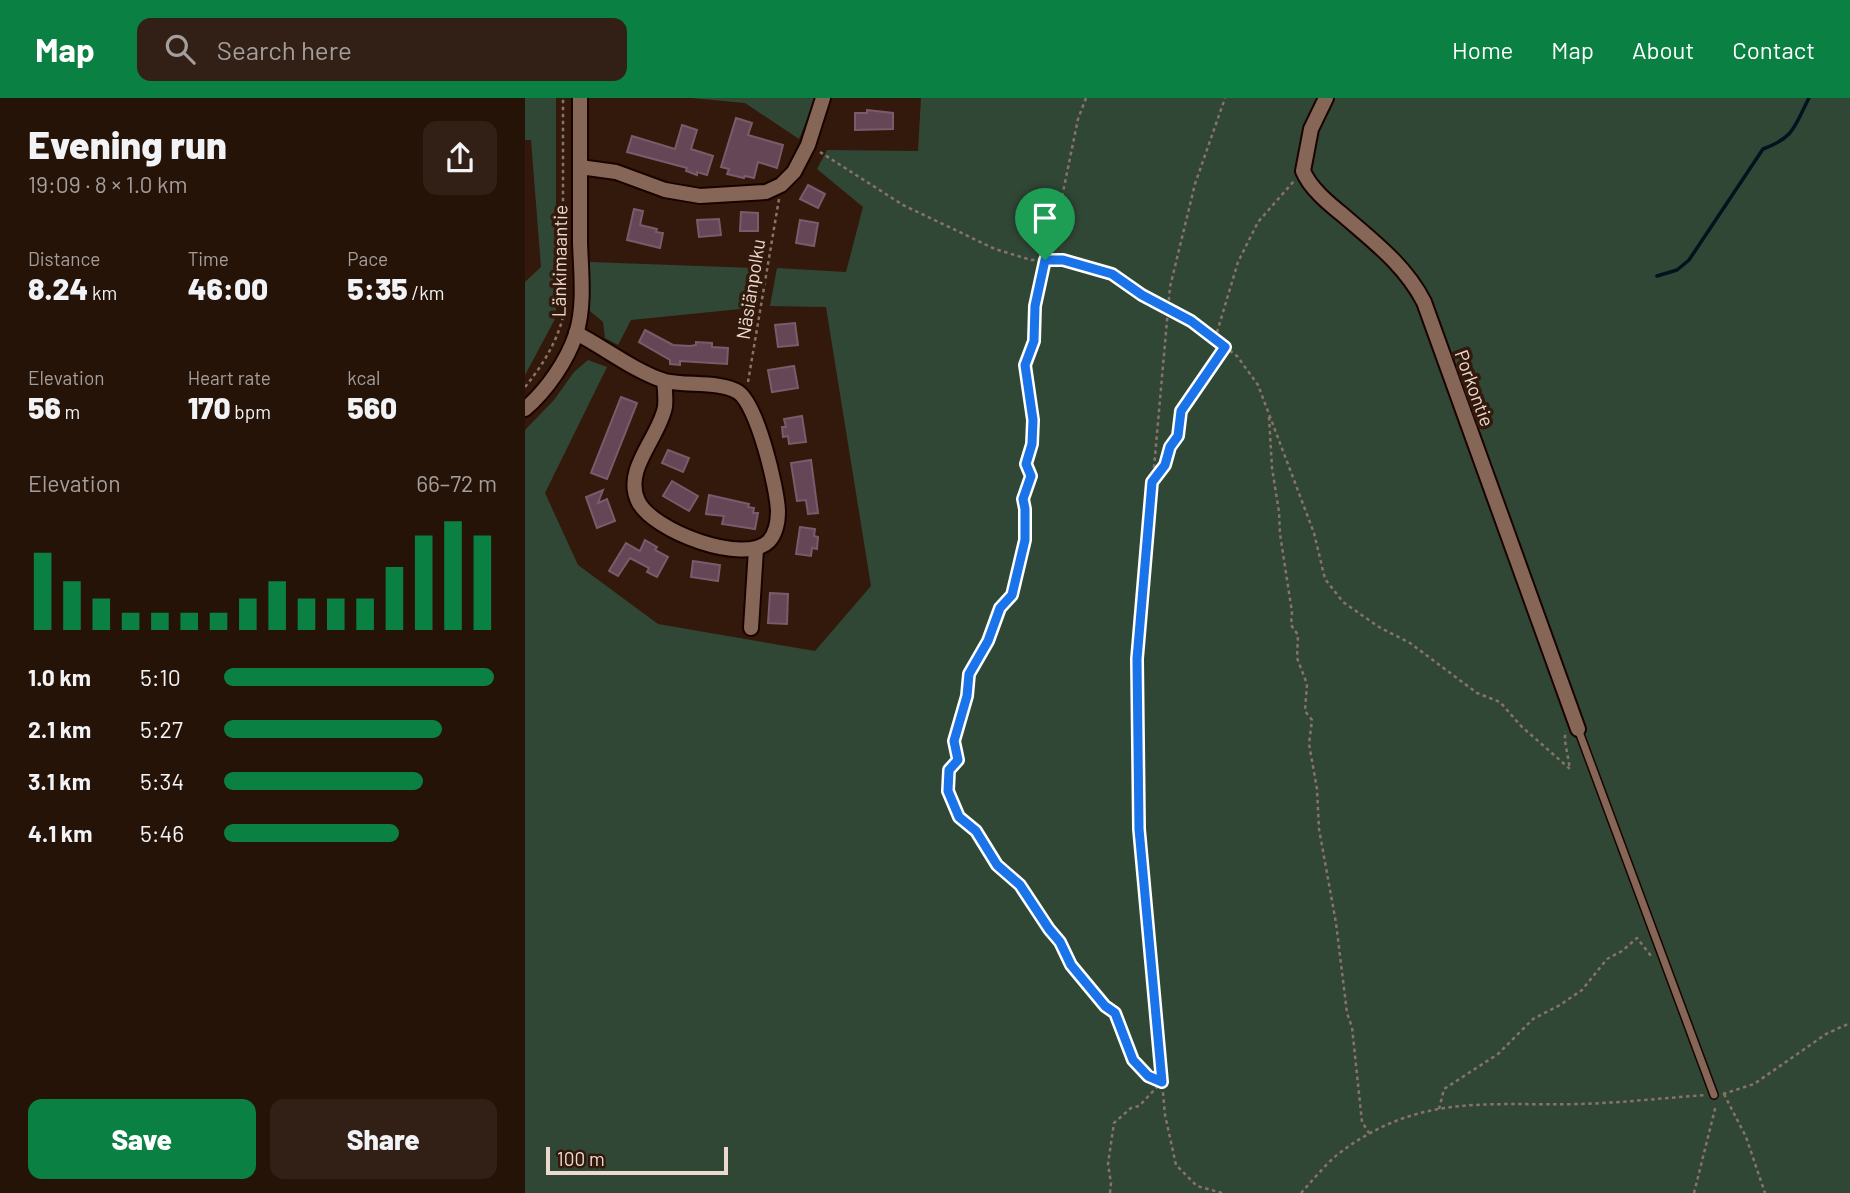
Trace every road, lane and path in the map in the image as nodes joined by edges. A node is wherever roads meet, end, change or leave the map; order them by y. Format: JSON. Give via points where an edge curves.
{"nodes":[{"id":1,"x":563,"y":98,"type":"edge"},
{"id":2,"x":580,"y":98,"type":"edge"},
{"id":3,"x":823,"y":98,"type":"edge"},
{"id":4,"x":1086,"y":98,"type":"edge"},
{"id":5,"x":1225,"y":98,"type":"edge"},
{"id":6,"x":1326,"y":98,"type":"edge"},
{"id":7,"x":808,"y":145,"type":"junction"},
{"id":8,"x":580,"y":167,"type":"junction"},
{"id":9,"x":1303,"y":171,"type":"junction"},
{"id":10,"x":781,"y":185,"type":"junction"},
{"id":11,"x":1045,"y":260,"type":"junction"},
{"id":12,"x":1168,"y":307,"type":"junction"},
{"id":13,"x":576,"y":332,"type":"junction"},
{"id":14,"x":1215,"y":339,"type":"junction"},
{"id":15,"x":1225,"y":347,"type":"junction"},
{"id":16,"x":664,"y":381,"type":"junction"},
{"id":17,"x":525,"y":387,"type":"edge"},
{"id":18,"x":743,"y":396,"type":"junction"},
{"id":19,"x":525,"y":409,"type":"edge"},
{"id":20,"x":1269,"y":414,"type":"junction"},
{"id":21,"x":1152,"y":482,"type":"junction"},
{"id":22,"x":756,"y":549,"type":"junction"},
{"id":23,"x":751,"y":628,"type":"dead end"},
{"id":24,"x":1578,"y":729,"type":"junction"},
{"id":25,"x":1652,"y":958,"type":"dead end"},
{"id":26,"x":1850,"y":1023,"type":"edge"},
{"id":27,"x":1162,"y":1082,"type":"junction"},
{"id":28,"x":1719,"y":1094,"type":"junction"},
{"id":29,"x":1439,"y":1108,"type":"junction"},
{"id":30,"x":1369,"y":1133,"type":"junction"},
{"id":31,"x":1110,"y":1193,"type":"edge"},
{"id":32,"x":1222,"y":1193,"type":"edge"},
{"id":33,"x":1301,"y":1193,"type":"edge"},
{"id":34,"x":1695,"y":1193,"type":"edge"},
{"id":35,"x":1765,"y":1193,"type":"edge"}],
"edges":[{"from":1,"to":17,"type":"path","via":[[563,317],[557,338]]},
{"from":2,"to":8,"type":"street","name":"Länkimaantie"},
{"from":3,"to":7,"type":"street"},
{"from":4,"to":11,"type":"path"},
{"from":5,"to":12,"type":"path","via":[[1195,184]]},
{"from":6,"to":9,"type":"street","via":[[1311,129]]},
{"from":7,"to":10,"type":"street","via":[[794,172]]},
{"from":7,"to":11,"type":"path","via":[[945,226],[995,249]]},
{"from":8,"to":10,"type":"street","via":[[616,172],[665,190],[700,196],[756,194]]},
{"from":8,"to":13,"type":"street","name":"Länkimaantie","via":[[581,282]]},
{"from":9,"to":14,"type":"path","via":[[1258,222],[1238,262]]},
{"from":9,"to":24,"type":"street","name":"Porkontie","via":[[1329,203],[1402,267],[1424,302]]},
{"from":10,"to":18,"type":"path","name":"Näsiänpolku","via":[[750,377]]},
{"from":11,"to":12,"type":"path","via":[[1063,260],[1112,274]]},
{"from":11,"to":27,"type":"path","via":[[1035,306],[1034,341],[1025,365],[1033,420],[1026,464],[1031,476],[1023,499],[1025,540],[1012,595],[1000,608],[969,674],[954,741],[958,760],[949,770],[948,791],[959,817],[976,831],[997,865],[1020,885],[1071,965],[1115,1013],[1133,1060],[1148,1076]]},
{"from":12,"to":14,"type":"path"},
{"from":12,"to":21,"type":"path"},
{"from":13,"to":16,"type":"street"},
{"from":13,"to":19,"type":"street","name":"Länkimaantie","via":[[545,388]]},
{"from":14,"to":15,"type":"path"},
{"from":15,"to":20,"type":"path","via":[[1258,385]]},
{"from":15,"to":21,"type":"path","via":[[1181,411],[1178,436]]},
{"from":16,"to":18,"type":"street","via":[[726,388]]},
{"from":16,"to":22,"type":"street","via":[[665,408],[635,475],[639,504],[675,534],[735,549]]},
{"from":18,"to":22,"type":"street","via":[[755,416],[778,511],[772,537]]},
{"from":20,"to":24,"type":"path","via":[[1314,533],[1325,579],[1343,602],[1410,643],[1477,693],[1500,702],[1570,769],[1566,721]]},
{"from":20,"to":30,"type":"path","via":[[1291,625],[1298,635],[1297,658],[1307,684],[1305,711],[1312,720],[1309,744],[1319,829],[1352,1027],[1362,1122]]},
{"from":21,"to":27,"type":"path","via":[[1137,659],[1139,829]]},
{"from":22,"to":23,"type":"street"},
{"from":24,"to":28,"type":"lane"},
{"from":25,"to":29,"type":"path","via":[[1637,938],[1607,959],[1582,990],[1533,1019],[1498,1054],[1444,1089]]},
{"from":26,"to":28,"type":"path","via":[[1826,1034],[1754,1084]]},
{"from":27,"to":31,"type":"path","via":[[1114,1123],[1108,1164]]},
{"from":27,"to":32,"type":"path","via":[[1176,1165],[1197,1186]]},
{"from":28,"to":29,"type":"path"},
{"from":28,"to":34,"type":"path"},
{"from":28,"to":35,"type":"path","via":[[1746,1137]]},
{"from":29,"to":30,"type":"path","via":[[1419,1111]]},
{"from":30,"to":33,"type":"path","via":[[1336,1156]]}]}
